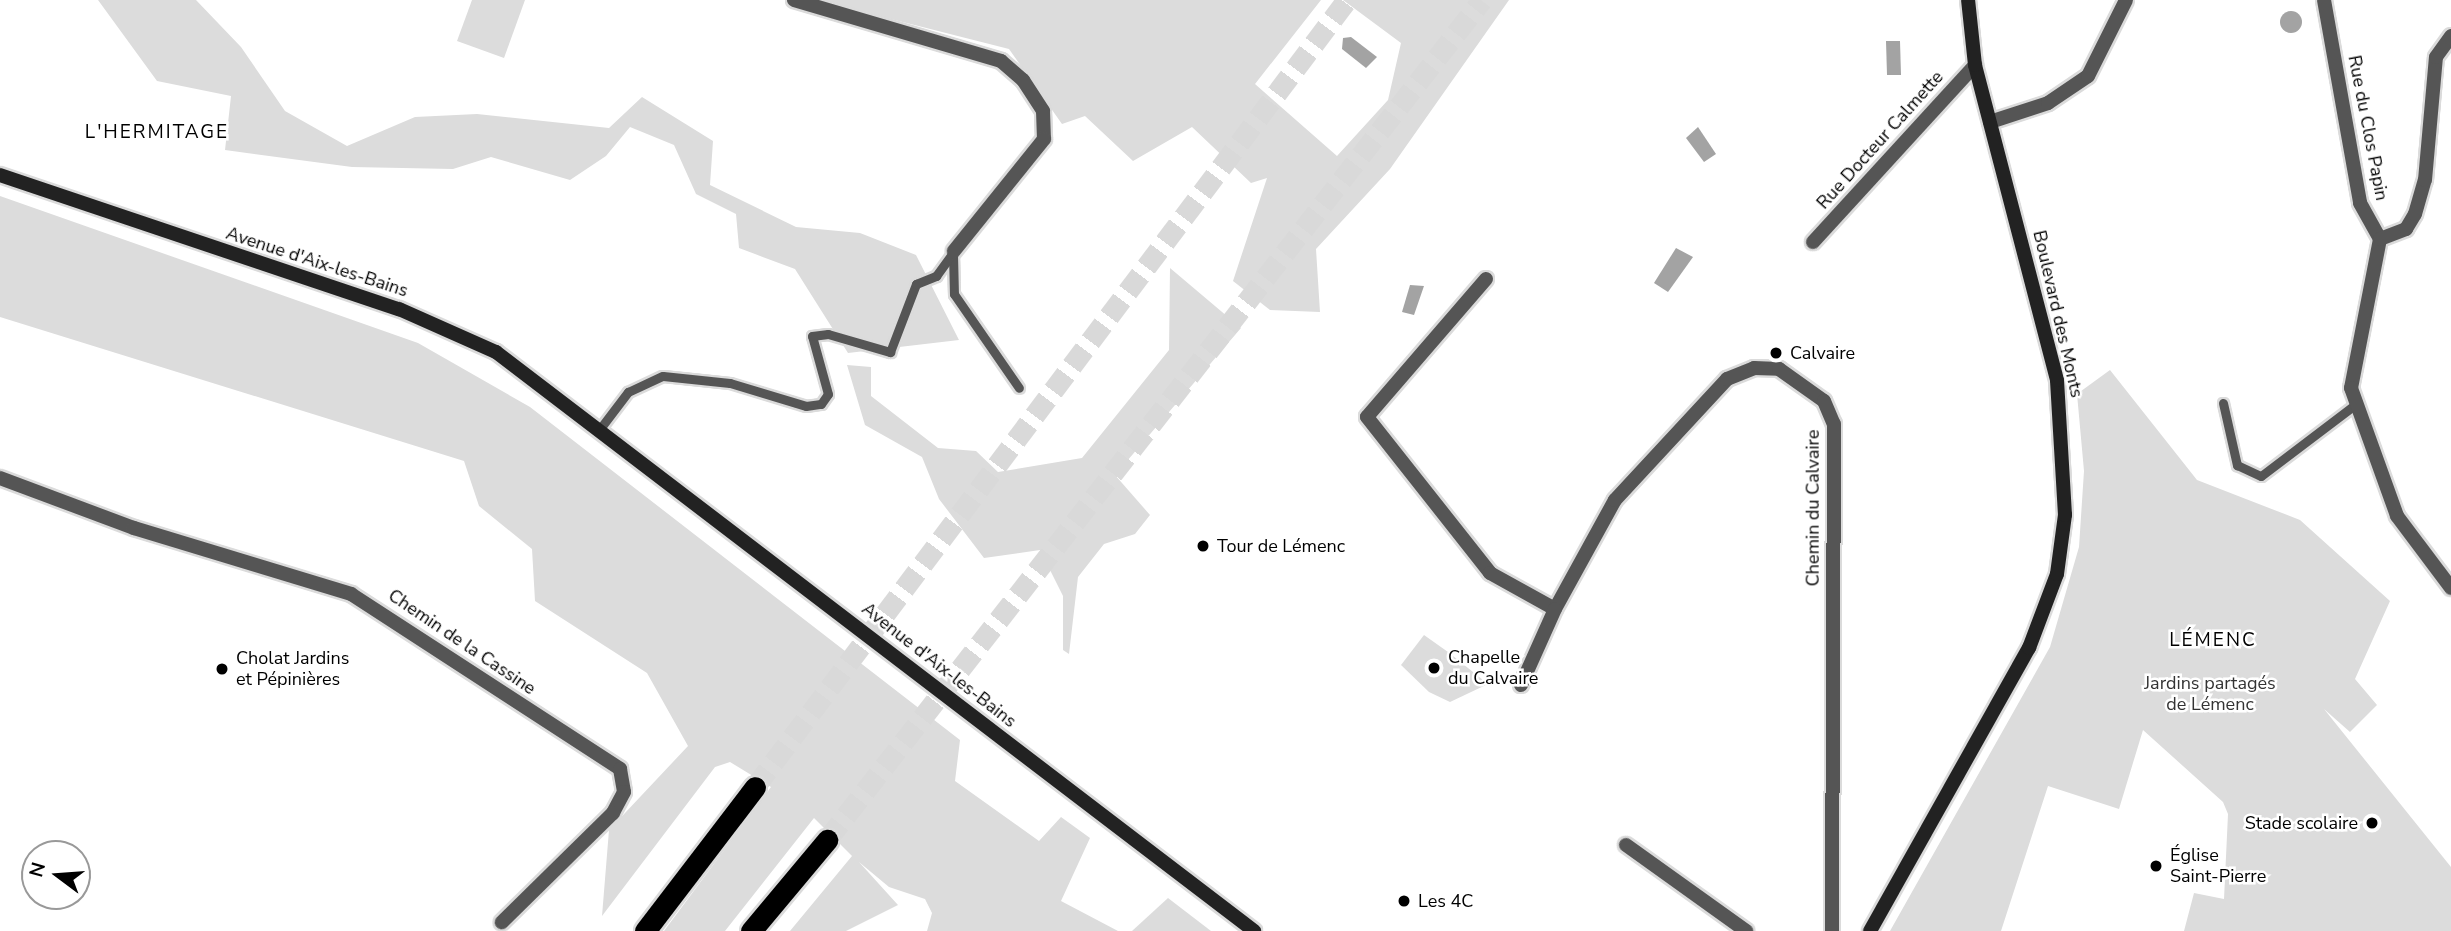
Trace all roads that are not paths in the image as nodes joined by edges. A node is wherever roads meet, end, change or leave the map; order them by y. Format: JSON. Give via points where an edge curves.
{"nodes":[{"id":1,"x":794,"y":0,"type":"edge"},
{"id":2,"x":1968,"y":0,"type":"edge"},
{"id":3,"x":2126,"y":0,"type":"edge"},
{"id":4,"x":2324,"y":0,"type":"edge"},
{"id":5,"x":2451,"y":36,"type":"edge"},
{"id":6,"x":1975,"y":65,"type":"junction"},
{"id":7,"x":1990,"y":122,"type":"junction"},
{"id":8,"x":0,"y":175,"type":"edge"},
{"id":9,"x":2380,"y":239,"type":"junction"},
{"id":10,"x":1813,"y":242,"type":"dead end"},
{"id":11,"x":954,"y":251,"type":"junction"},
{"id":12,"x":1486,"y":279,"type":"dead end"},
{"id":13,"x":1019,"y":388,"type":"dead end"},
{"id":14,"x":2223,"y":403,"type":"dead end"},
{"id":15,"x":2357,"y":403,"type":"junction"},
{"id":16,"x":599,"y":430,"type":"junction"},
{"id":17,"x":0,"y":478,"type":"edge"},
{"id":18,"x":2451,"y":589,"type":"edge"},
{"id":19,"x":1555,"y":609,"type":"junction"},
{"id":20,"x":1521,"y":685,"type":"dead end"},
{"id":21,"x":755,"y":787,"type":"tunnel mouth"},
{"id":22,"x":827,"y":840,"type":"tunnel mouth"},
{"id":23,"x":1626,"y":845,"type":"dead end"},
{"id":24,"x":502,"y":922,"type":"dead end"},
{"id":25,"x":753,"y":929,"type":"edge"},
{"id":26,"x":645,"y":931,"type":"edge"},
{"id":27,"x":1254,"y":931,"type":"edge"},
{"id":28,"x":1746,"y":931,"type":"edge"},
{"id":29,"x":1832,"y":931,"type":"edge"},
{"id":30,"x":1870,"y":931,"type":"edge"}],
"edges":[{"from":1,"to":11,"type":"street","via":[[1001,61],[1023,80],[1044,111],[1044,139],[1032,158]]},
{"from":2,"to":6,"type":"main road","name":"Boulevard des Monts"},
{"from":3,"to":7,"type":"street","via":[[2088,76],[2049,103]]},
{"from":4,"to":9,"type":"street","name":"Rue du Clos Papin","via":[[2360,203]]},
{"from":5,"to":9,"type":"street","name":"Rue du Clos Papin","via":[[2436,57],[2425,180],[2415,214],[2406,229]]},
{"from":6,"to":7,"type":"main road","name":"Boulevard des Monts"},
{"from":6,"to":10,"type":"street","name":"Rue Docteur Calmette"},
{"from":7,"to":30,"type":"main road","name":"Boulevard des Monts","via":[[2057,380],[2065,451],[2059,562],[2029,648]]},
{"from":8,"to":16,"type":"main road","name":"Avenue d'Aix-les-Bains","via":[[451,330],[496,352]]},
{"from":9,"to":15,"type":"street","via":[[2351,372]]},
{"from":11,"to":13,"type":"lane","via":[[954,294]]},
{"from":11,"to":16,"type":"lane","via":[[936,276],[916,284],[890,352],[828,334],[812,336],[828,394],[821,404],[730,383],[663,376],[628,392]]},
{"from":12,"to":19,"type":"street","via":[[1367,417],[1490,573]]},
{"from":14,"to":15,"type":"lane","via":[[2233,457],[2245,473],[2261,476]]},
{"from":15,"to":18,"type":"street","via":[[2398,516]]},
{"from":16,"to":27,"type":"main road","name":"Avenue d'Aix-les-Bains"},
{"from":17,"to":24,"type":"street","name":"Chemin de la Cassine","via":[[134,528],[351,594],[620,769],[624,792],[613,813]]},
{"from":19,"to":20,"type":"street","name":"Chemin du Calvaire"},
{"from":19,"to":29,"type":"street","name":"Chemin du Calvaire","via":[[1615,499],[1727,379],[1754,369],[1779,369],[1824,401],[1833,424]]},
{"from":21,"to":26,"type":"highway"},
{"from":22,"to":25,"type":"highway"},
{"from":23,"to":28,"type":"street"}]}
